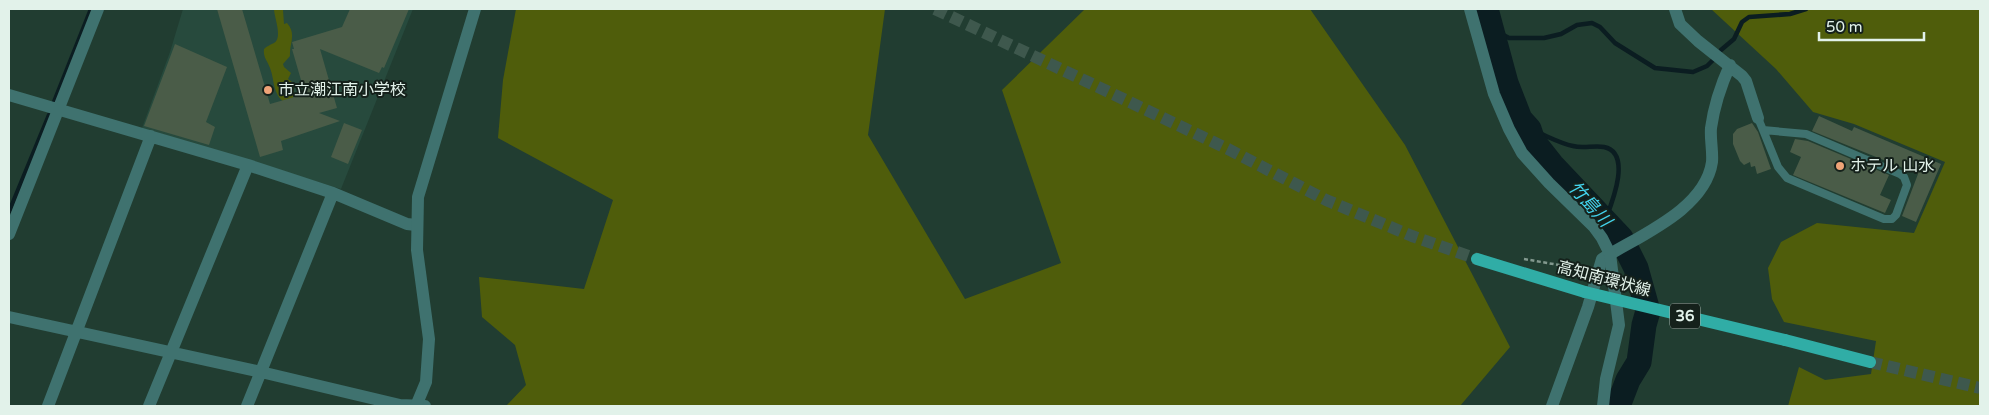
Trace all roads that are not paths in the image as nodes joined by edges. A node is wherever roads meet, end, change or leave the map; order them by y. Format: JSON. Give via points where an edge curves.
{"nodes":[{"id":1,"x":98,"y":9,"type":"edge"},
{"id":2,"x":475,"y":9,"type":"edge"},
{"id":3,"x":1470,"y":9,"type":"edge"},
{"id":4,"x":1675,"y":9,"type":"edge"},
{"id":5,"x":1730,"y":65,"type":"junction"},
{"id":6,"x":9,"y":96,"type":"edge"},
{"id":7,"x":58,"y":110,"type":"junction"},
{"id":8,"x":1761,"y":124,"type":"junction"},
{"id":9,"x":151,"y":136,"type":"junction"},
{"id":10,"x":248,"y":165,"type":"junction"},
{"id":11,"x":333,"y":193,"type":"junction"},
{"id":12,"x":416,"y":225,"type":"junction"},
{"id":13,"x":9,"y":234,"type":"edge"},
{"id":14,"x":1621,"y":248,"type":"junction"},
{"id":15,"x":1477,"y":259,"type":"tunnel mouth"},
{"id":16,"x":9,"y":317,"type":"edge"},
{"id":17,"x":76,"y":331,"type":"junction"},
{"id":18,"x":172,"y":352,"type":"junction"},
{"id":19,"x":1870,"y":362,"type":"tunnel mouth"},
{"id":20,"x":261,"y":372,"type":"junction"},
{"id":21,"x":48,"y":406,"type":"edge"},
{"id":22,"x":149,"y":406,"type":"edge"},
{"id":23,"x":247,"y":406,"type":"edge"},
{"id":24,"x":419,"y":406,"type":"edge"},
{"id":25,"x":1552,"y":406,"type":"edge"},
{"id":26,"x":1603,"y":406,"type":"edge"}],
"edges":[{"from":1,"to":7,"type":"street"},
{"from":2,"to":12,"type":"street","via":[[418,197]]},
{"from":3,"to":14,"type":"street","via":[[1494,94],[1522,153],[1602,238]]},
{"from":4,"to":5,"type":"street","via":[[1680,24]]},
{"from":5,"to":8,"type":"street","via":[[1746,81]]},
{"from":5,"to":14,"type":"street","via":[[1721,85],[1711,129],[1712,163],[1703,184],[1689,203]]},
{"from":6,"to":7,"type":"street"},
{"from":7,"to":9,"type":"street"},
{"from":7,"to":13,"type":"street"},
{"from":8,"to":8,"type":"lane","via":[[1806,134],[1900,174],[1907,184],[1896,215],[1892,219],[1884,219],[1787,178],[1778,167]]},
{"from":9,"to":10,"type":"street"},
{"from":9,"to":17,"type":"street"},
{"from":10,"to":11,"type":"street"},
{"from":10,"to":18,"type":"street"},
{"from":11,"to":12,"type":"street"},
{"from":11,"to":20,"type":"street"},
{"from":12,"to":24,"type":"street","via":[[430,339],[426,382]]},
{"from":14,"to":25,"type":"street","via":[[1602,258]]},
{"from":14,"to":26,"type":"street","via":[[1619,325]]},
{"from":15,"to":19,"type":"main road","name":"高知南環状線","number":"36","bridge":true,"via":[[1585,292]]},
{"from":16,"to":17,"type":"street"},
{"from":17,"to":18,"type":"street"},
{"from":17,"to":21,"type":"street"},
{"from":18,"to":20,"type":"street"},
{"from":18,"to":22,"type":"street"},
{"from":20,"to":23,"type":"street"},
{"from":20,"to":24,"type":"street","via":[[400,405]]}]}
